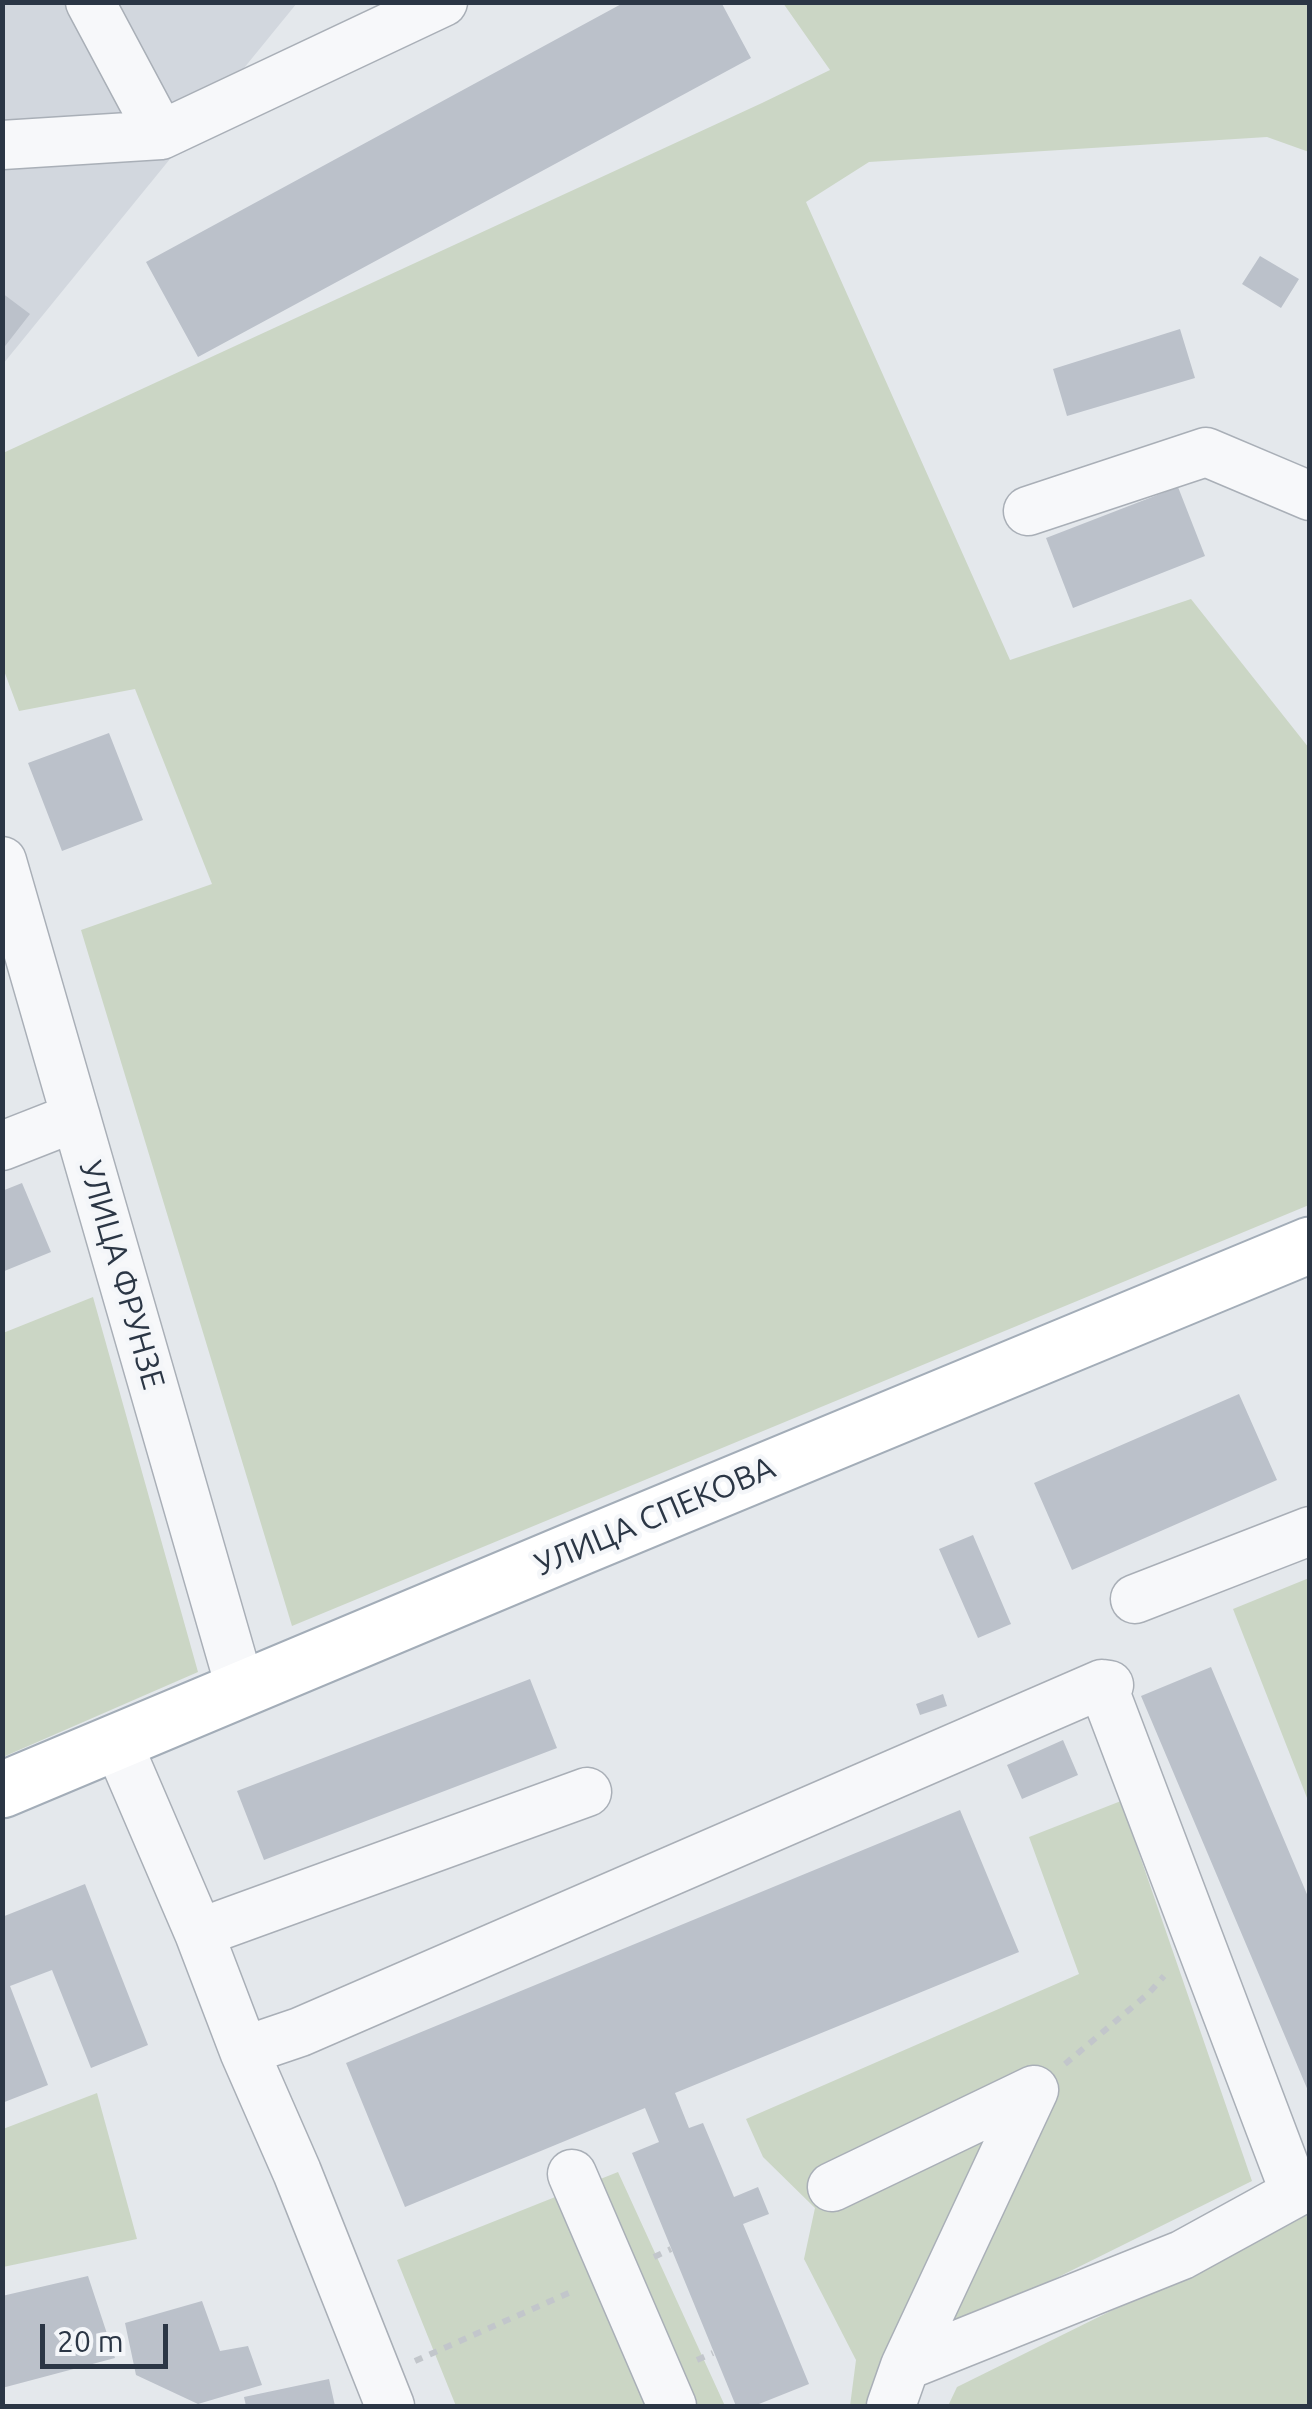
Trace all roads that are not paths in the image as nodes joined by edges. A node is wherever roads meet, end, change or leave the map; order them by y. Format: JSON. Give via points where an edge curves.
{"nodes":[{"id":1,"x":90,"y":2,"type":"edge"},
{"id":2,"x":443,"y":2,"type":"edge"},
{"id":3,"x":162,"y":135,"type":"junction"},
{"id":4,"x":2,"y":145,"type":"edge"},
{"id":5,"x":1310,"y":496,"type":"edge"},
{"id":6,"x":1028,"y":511,"type":"dead end"},
{"id":7,"x":2,"y":861,"type":"edge"},
{"id":8,"x":76,"y":1117,"type":"junction"},
{"id":9,"x":2,"y":1146,"type":"edge"},
{"id":10,"x":1310,"y":1245,"type":"edge"},
{"id":11,"x":1310,"y":1531,"type":"edge"},
{"id":12,"x":1135,"y":1599,"type":"dead end"},
{"id":13,"x":241,"y":1690,"type":"junction"},
{"id":14,"x":117,"y":1742,"type":"junction"},
{"id":15,"x":2,"y":1790,"type":"edge"},
{"id":16,"x":587,"y":1792,"type":"dead end"},
{"id":17,"x":199,"y":1933,"type":"junction"},
{"id":18,"x":244,"y":2051,"type":"junction"},
{"id":19,"x":572,"y":2174,"type":"dead end"},
{"id":20,"x":832,"y":2186,"type":"dead end"},
{"id":21,"x":898,"y":2386,"type":"edge"},
{"id":22,"x":384,"y":2392,"type":"edge"},
{"id":23,"x":672,"y":2406,"type":"edge"}],
"edges":[{"from":1,"to":3,"type":"street"},
{"from":2,"to":3,"type":"street"},
{"from":3,"to":4,"type":"street"},
{"from":5,"to":6,"type":"street","via":[[1206,452]]},
{"from":7,"to":8,"type":"street","name":"УЛИЦА ФРУНЗЕ"},
{"from":8,"to":9,"type":"street"},
{"from":8,"to":13,"type":"street","name":"УЛИЦА ФРУНЗЕ"},
{"from":10,"to":13,"type":"main road","name":"УЛИЦА СПЕКОВА"},
{"from":11,"to":12,"type":"street"},
{"from":13,"to":14,"type":"main road","name":"УЛИЦА СПЕКОВА"},
{"from":14,"to":15,"type":"main road","name":"УЛИЦА СПЕКОВА"},
{"from":14,"to":17,"type":"street"},
{"from":16,"to":17,"type":"street"},
{"from":17,"to":18,"type":"street"},
{"from":18,"to":21,"type":"street","via":[[1106,1685],[1295,2192],[1182,2255]]},
{"from":18,"to":22,"type":"street"},
{"from":19,"to":23,"type":"street"},
{"from":20,"to":21,"type":"street","via":[[1034,2090]]}]}
